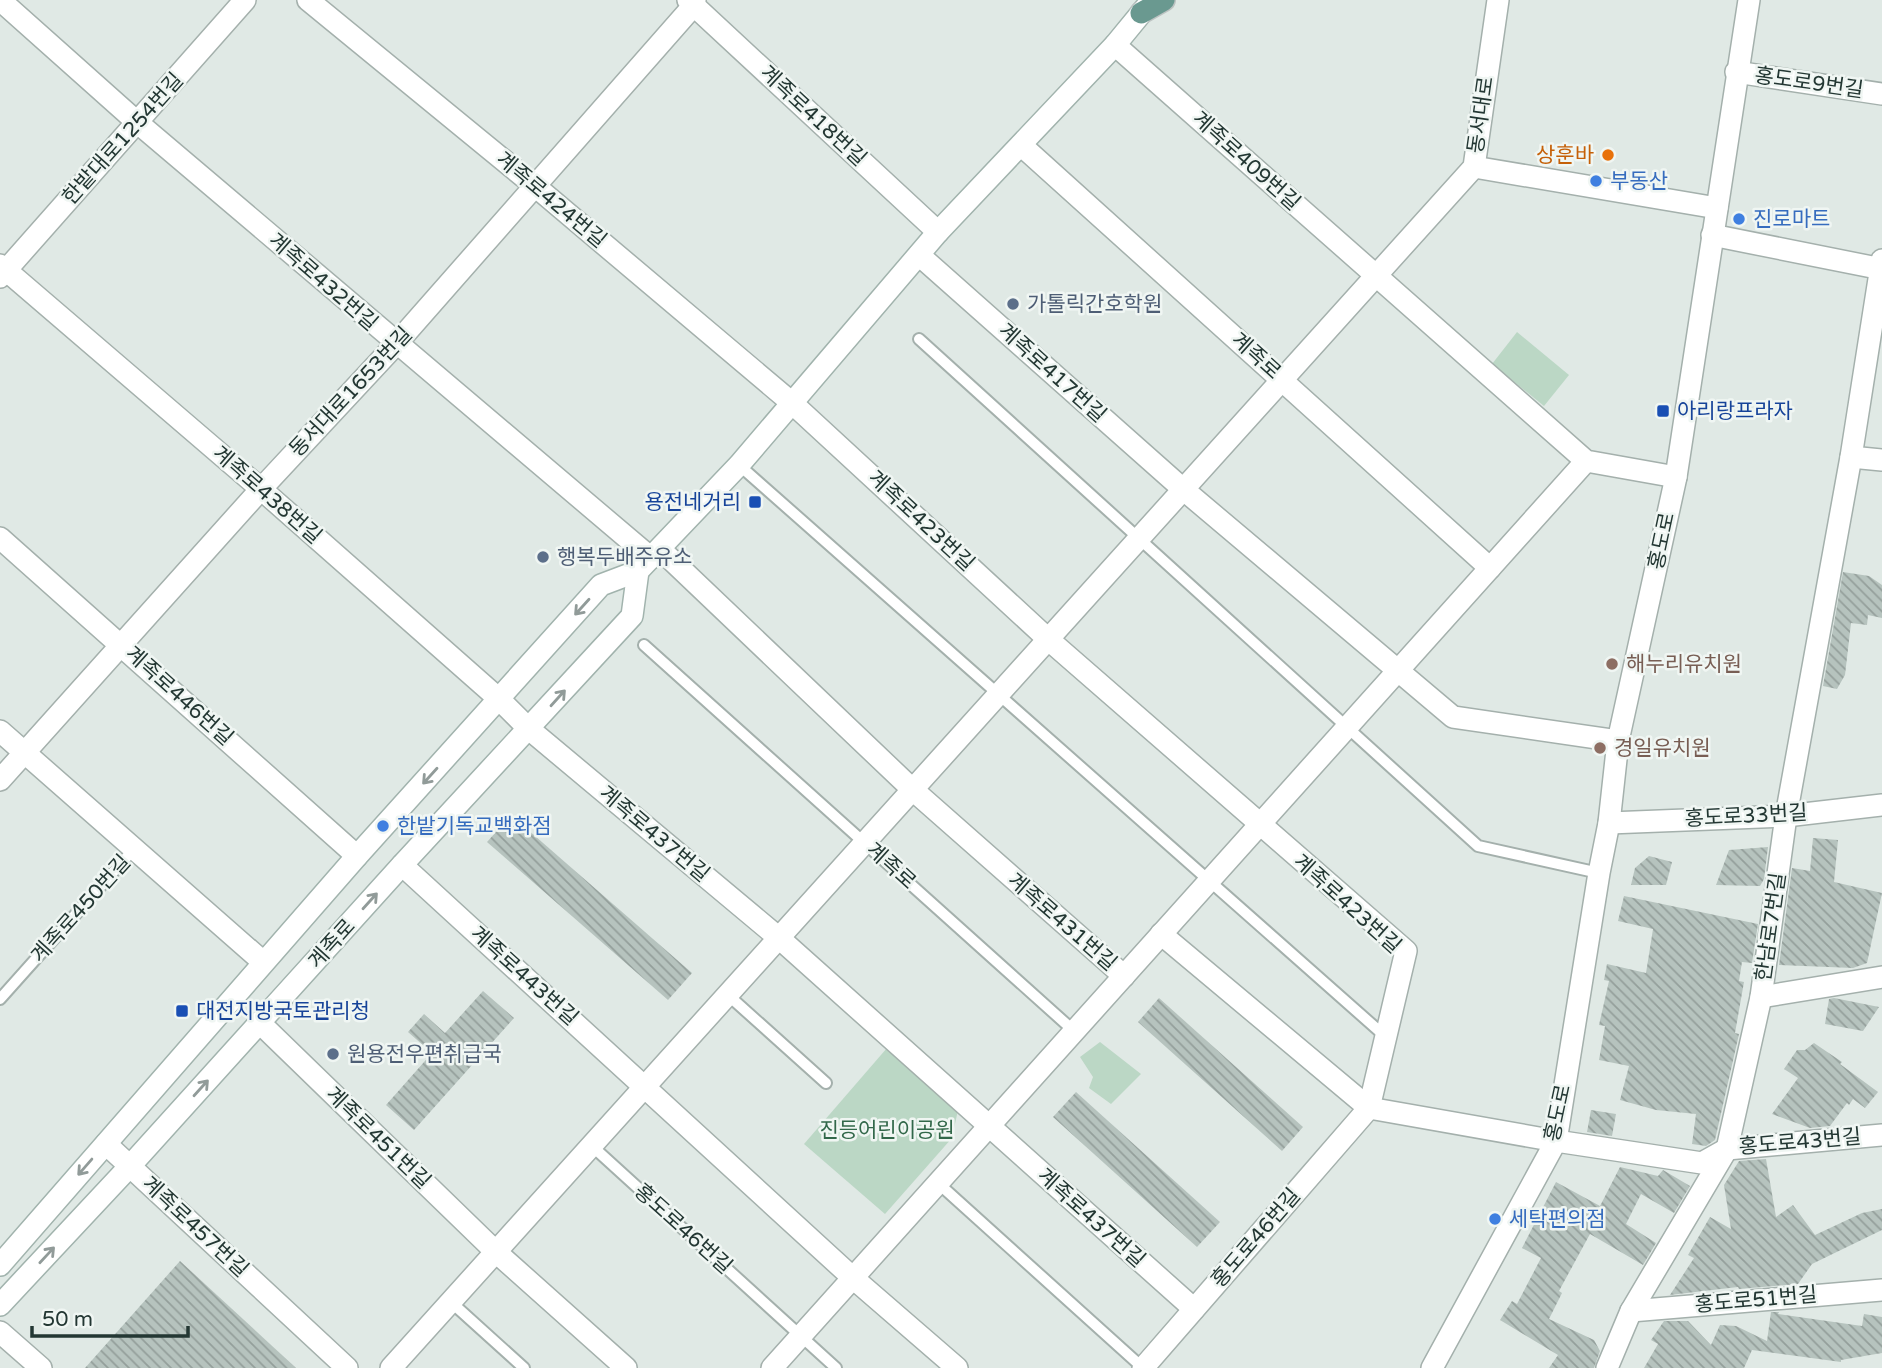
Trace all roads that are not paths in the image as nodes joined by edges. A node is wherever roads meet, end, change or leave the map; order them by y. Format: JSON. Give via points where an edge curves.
{"nodes":[{"id":1,"x":0,"y":0,"type":"edge"},
{"id":2,"x":245,"y":0,"type":"edge"},
{"id":3,"x":308,"y":0,"type":"edge"},
{"id":4,"x":1164,"y":0,"type":"edge"},
{"id":5,"x":1498,"y":0,"type":"edge"},
{"id":6,"x":1748,"y":0,"type":"edge"},
{"id":7,"x":693,"y":2,"type":"edge"},
{"id":8,"x":1145,"y":4,"type":"edge"},
{"id":9,"x":1115,"y":46,"type":"junction"},
{"id":10,"x":1736,"y":72,"type":"junction"},
{"id":11,"x":1882,"y":94,"type":"edge"},
{"id":12,"x":138,"y":123,"type":"junction"},
{"id":13,"x":1021,"y":145,"type":"junction"},
{"id":14,"x":1474,"y":167,"type":"junction"},
{"id":15,"x":535,"y":186,"type":"junction"},
{"id":16,"x":1717,"y":208,"type":"junction"},
{"id":17,"x":939,"y":232,"type":"junction"},
{"id":18,"x":1712,"y":235,"type":"junction"},
{"id":19,"x":919,"y":255,"type":"junction"},
{"id":20,"x":1881,"y":266,"type":"edge"},
{"id":21,"x":2,"y":271,"type":"edge"},
{"id":22,"x":1376,"y":277,"type":"junction"},
{"id":23,"x":919,"y":340,"type":"dead end"},
{"id":24,"x":396,"y":344,"type":"junction"},
{"id":25,"x":1283,"y":380,"type":"junction"},
{"id":26,"x":792,"y":403,"type":"junction"},
{"id":27,"x":1851,"y":457,"type":"junction"},
{"id":28,"x":1882,"y":460,"type":"edge"},
{"id":29,"x":1586,"y":461,"type":"junction"},
{"id":30,"x":739,"y":465,"type":"junction"},
{"id":31,"x":1676,"y":477,"type":"junction"},
{"id":32,"x":261,"y":489,"type":"junction"},
{"id":33,"x":1184,"y":490,"type":"junction"},
{"id":34,"x":0,"y":538,"type":"edge"},
{"id":35,"x":1139,"y":539,"type":"junction"},
{"id":36,"x":649,"y":559,"type":"junction"},
{"id":37,"x":1490,"y":568,"type":"junction"},
{"id":38,"x":1049,"y":640,"type":"junction"},
{"id":39,"x":644,"y":645,"type":"dead end"},
{"id":40,"x":122,"y":646,"type":"junction"},
{"id":41,"x":1398,"y":671,"type":"junction"},
{"id":42,"x":999,"y":695,"type":"junction"},
{"id":43,"x":499,"y":699,"type":"junction"},
{"id":44,"x":1347,"y":728,"type":"junction"},
{"id":45,"x":529,"y":729,"type":"junction"},
{"id":46,"x":0,"y":731,"type":"edge"},
{"id":47,"x":1618,"y":741,"type":"junction"},
{"id":48,"x":25,"y":752,"type":"junction"},
{"id":49,"x":0,"y":780,"type":"edge"},
{"id":50,"x":913,"y":790,"type":"junction"},
{"id":51,"x":1882,"y":805,"type":"edge"},
{"id":52,"x":1786,"y":816,"type":"junction"},
{"id":53,"x":1609,"y":823,"type":"junction"},
{"id":54,"x":1259,"y":825,"type":"junction"},
{"id":55,"x":865,"y":843,"type":"junction"},
{"id":56,"x":133,"y":850,"type":"junction"},
{"id":57,"x":356,"y":856,"type":"junction"},
{"id":58,"x":402,"y":865,"type":"junction"},
{"id":59,"x":1599,"y":873,"type":"junction"},
{"id":60,"x":1209,"y":881,"type":"junction"},
{"id":61,"x":1161,"y":934,"type":"junction"},
{"id":62,"x":779,"y":938,"type":"junction"},
{"id":63,"x":263,"y":962,"type":"junction"},
{"id":64,"x":1124,"y":976,"type":"junction"},
{"id":65,"x":1882,"y":977,"type":"edge"},
{"id":66,"x":728,"y":995,"type":"junction"},
{"id":67,"x":1761,"y":998,"type":"junction"},
{"id":68,"x":0,"y":999,"type":"edge"},
{"id":69,"x":261,"y":1024,"type":"junction"},
{"id":70,"x":1074,"y":1031,"type":"junction"},
{"id":71,"x":1386,"y":1037,"type":"junction"},
{"id":72,"x":826,"y":1083,"type":"dead end"},
{"id":73,"x":646,"y":1086,"type":"junction"},
{"id":74,"x":1369,"y":1108,"type":"junction"},
{"id":75,"x":989,"y":1126,"type":"junction"},
{"id":76,"x":1882,"y":1135,"type":"edge"},
{"id":77,"x":1556,"y":1141,"type":"junction"},
{"id":78,"x":106,"y":1144,"type":"junction"},
{"id":79,"x":592,"y":1146,"type":"junction"},
{"id":80,"x":1727,"y":1149,"type":"junction"},
{"id":81,"x":130,"y":1166,"type":"junction"},
{"id":82,"x":938,"y":1183,"type":"junction"},
{"id":83,"x":496,"y":1252,"type":"junction"},
{"id":84,"x":0,"y":1265,"type":"edge"},
{"id":85,"x":853,"y":1278,"type":"junction"},
{"id":86,"x":1882,"y":1290,"type":"edge"},
{"id":87,"x":451,"y":1302,"type":"junction"},
{"id":88,"x":0,"y":1305,"type":"edge"},
{"id":89,"x":1194,"y":1309,"type":"junction"},
{"id":90,"x":1631,"y":1311,"type":"junction"},
{"id":91,"x":0,"y":1332,"type":"edge"},
{"id":92,"x":801,"y":1336,"type":"junction"},
{"id":93,"x":41,"y":1368,"type":"edge"},
{"id":94,"x":347,"y":1368,"type":"edge"},
{"id":95,"x":391,"y":1368,"type":"edge"},
{"id":96,"x":524,"y":1368,"type":"edge"},
{"id":97,"x":626,"y":1368,"type":"edge"},
{"id":98,"x":772,"y":1368,"type":"edge"},
{"id":99,"x":836,"y":1368,"type":"edge"},
{"id":100,"x":957,"y":1368,"type":"edge"},
{"id":101,"x":1143,"y":1368,"type":"edge"},
{"id":102,"x":1432,"y":1368,"type":"edge"},
{"id":103,"x":1607,"y":1368,"type":"edge"}],
"edges":[{"from":1,"to":12,"type":"street","name":"계족로432번길"},
{"from":2,"to":12,"type":"street","name":"한밭대로1254번길"},
{"from":3,"to":15,"type":"street","name":"계족로424번길"},
{"from":4,"to":8,"type":"main road"},
{"from":5,"to":14,"type":"street","name":"동서대로"},
{"from":6,"to":10,"type":"street","name":"홍도로"},
{"from":7,"to":15,"type":"street","name":"동서대로1653번길"},
{"from":7,"to":17,"type":"street","name":"계족로418번길"},
{"from":8,"to":9,"type":"street","name":"계족로"},
{"from":9,"to":13,"type":"street","name":"계족로"},
{"from":9,"to":22,"type":"street","name":"계족로409번길"},
{"from":10,"to":11,"type":"street","name":"홍도로9번길"},
{"from":10,"to":16,"type":"street","name":"홍도로"},
{"from":12,"to":21,"type":"street","name":"한밭대로1254번길"},
{"from":12,"to":24,"type":"street","name":"계족로432번길"},
{"from":13,"to":17,"type":"street","name":"계족로"},
{"from":13,"to":25,"type":"street","name":"계족로"},
{"from":14,"to":16,"type":"street"},
{"from":14,"to":22,"type":"street","name":"동서대로"},
{"from":15,"to":24,"type":"street","name":"동서대로1653번길"},
{"from":15,"to":26,"type":"street","name":"계족로424번길"},
{"from":16,"to":18,"type":"street","name":"홍도로"},
{"from":17,"to":19,"type":"street","name":"계족로"},
{"from":18,"to":20,"type":"street"},
{"from":18,"to":31,"type":"street","name":"홍도로"},
{"from":19,"to":26,"type":"street","name":"계족로"},
{"from":19,"to":33,"type":"street","name":"계족로417번길"},
{"from":20,"to":27,"type":"street","name":"한남로7번길"},
{"from":21,"to":32,"type":"street","name":"계족로438번길"},
{"from":22,"to":25,"type":"street"},
{"from":22,"to":29,"type":"street","name":"계족로409번길"},
{"from":23,"to":35,"type":"lane"},
{"from":24,"to":32,"type":"street","name":"동서대로1653번길"},
{"from":24,"to":36,"type":"street","name":"계족로432번길"},
{"from":25,"to":33,"type":"street"},
{"from":25,"to":37,"type":"street","name":"계족로"},
{"from":26,"to":30,"type":"street","name":"계족로"},
{"from":26,"to":38,"type":"street","name":"계족로423번길"},
{"from":27,"to":28,"type":"street"},
{"from":27,"to":52,"type":"street","name":"한남로7번길"},
{"from":29,"to":31,"type":"street"},
{"from":29,"to":37,"type":"street"},
{"from":30,"to":36,"type":"street","name":"계족로"},
{"from":30,"to":42,"type":"lane"},
{"from":31,"to":47,"type":"street","name":"홍도로"},
{"from":32,"to":40,"type":"street","name":"동서대로1653번길"},
{"from":32,"to":43,"type":"street","name":"계족로438번길"},
{"from":33,"to":35,"type":"street"},
{"from":33,"to":41,"type":"street","name":"계족로417번길"},
{"from":34,"to":40,"type":"street","name":"계족로446번길"},
{"from":35,"to":38,"type":"street"},
{"from":35,"to":44,"type":"lane"},
{"from":36,"to":43,"type":"street","name":"계족로","one_way":true,"via":[[601,585]]},
{"from":45,"to":36,"type":"street","name":"계족로","one_way":true,"via":[[632,616]]},
{"from":36,"to":50,"type":"street","name":"계족로431번길"},
{"from":37,"to":41,"type":"street"},
{"from":38,"to":42,"type":"street"},
{"from":38,"to":54,"type":"street","name":"계족로423번길"},
{"from":39,"to":55,"type":"lane","name":"계족로"},
{"from":40,"to":48,"type":"street","name":"동서대로1653번길"},
{"from":40,"to":57,"type":"street","name":"계족로446번길"},
{"from":41,"to":44,"type":"street"},
{"from":41,"to":47,"type":"street","name":"계족로417번길","via":[[1453,717]]},
{"from":42,"to":50,"type":"street"},
{"from":42,"to":60,"type":"lane"},
{"from":43,"to":45,"type":"street","name":"계족로438번길"},
{"from":43,"to":57,"type":"street","name":"계족로","one_way":true},
{"from":44,"to":54,"type":"street"},
{"from":44,"to":59,"type":"lane","via":[[1478,846]]},
{"from":45,"to":58,"type":"street","name":"계족로"},
{"from":45,"to":62,"type":"street","name":"계족로437번길"},
{"from":46,"to":48,"type":"street","name":"계족로450번길"},
{"from":47,"to":53,"type":"street","name":"홍도로"},
{"from":48,"to":49,"type":"street","name":"동서대로1653번길"},
{"from":48,"to":56,"type":"street","name":"계족로450번길"},
{"from":50,"to":55,"type":"street"},
{"from":50,"to":64,"type":"street","name":"계족로431번길"},
{"from":51,"to":52,"type":"street","name":"홍도로33번길"},
{"from":52,"to":53,"type":"street","name":"홍도로33번길"},
{"from":52,"to":67,"type":"street","name":"한남로7번길"},
{"from":53,"to":59,"type":"street","name":"홍도로"},
{"from":54,"to":60,"type":"street"},
{"from":54,"to":71,"type":"street","name":"계족로423번길","via":[[1406,951]]},
{"from":55,"to":62,"type":"street"},
{"from":55,"to":70,"type":"lane","name":"계족로"},
{"from":56,"to":63,"type":"street","name":"계족로450번길"},
{"from":56,"to":68,"type":"lane","name":"계족로450번길"},
{"from":57,"to":63,"type":"street","name":"계족로"},
{"from":69,"to":58,"type":"street","name":"계족로","one_way":true},
{"from":58,"to":73,"type":"street","name":"계족로443번길"},
{"from":59,"to":77,"type":"street","name":"홍도로"},
{"from":60,"to":61,"type":"street"},
{"from":60,"to":71,"type":"lane"},
{"from":61,"to":64,"type":"street"},
{"from":61,"to":74,"type":"street"},
{"from":62,"to":66,"type":"street"},
{"from":62,"to":75,"type":"street","name":"계족로437번길"},
{"from":63,"to":78,"type":"street","name":"계족로"},
{"from":64,"to":70,"type":"street","name":"계족로431번길"},
{"from":65,"to":67,"type":"street"},
{"from":66,"to":72,"type":"lane"},
{"from":66,"to":73,"type":"street"},
{"from":67,"to":80,"type":"street","name":"한남로7번길"},
{"from":81,"to":69,"type":"street","name":"계족로","one_way":true},
{"from":69,"to":83,"type":"street","name":"계족로451번길"},
{"from":70,"to":75,"type":"street","name":"계족로431번길"},
{"from":71,"to":74,"type":"street","name":"계족로423번길"},
{"from":73,"to":79,"type":"street"},
{"from":73,"to":85,"type":"street","name":"계족로443번길"},
{"from":74,"to":77,"type":"street"},
{"from":74,"to":89,"type":"street","name":"홍도로46번길"},
{"from":75,"to":82,"type":"street"},
{"from":75,"to":89,"type":"street","name":"계족로437번길"},
{"from":76,"to":80,"type":"street","name":"홍도로43번길"},
{"from":77,"to":80,"type":"street","name":"홍도로43번길","via":[[1702,1163]]},
{"from":77,"to":102,"type":"street","name":"홍도로"},
{"from":78,"to":81,"type":"street","name":"계족로457번길"},
{"from":78,"to":84,"type":"street","name":"계족로","one_way":true},
{"from":79,"to":83,"type":"street"},
{"from":79,"to":92,"type":"lane","name":"홍도로46번길"},
{"from":80,"to":90,"type":"street","name":"한남로7번길"},
{"from":88,"to":81,"type":"street","name":"계족로","one_way":true},
{"from":81,"to":94,"type":"street","name":"계족로457번길"},
{"from":82,"to":85,"type":"street"},
{"from":82,"to":101,"type":"lane","name":"홍도로46번길"},
{"from":83,"to":87,"type":"street"},
{"from":83,"to":97,"type":"street","name":"계족로451번길"},
{"from":85,"to":92,"type":"street"},
{"from":85,"to":100,"type":"street","name":"계족로443번길"},
{"from":86,"to":90,"type":"street","name":"홍도로51번길"},
{"from":87,"to":95,"type":"street"},
{"from":87,"to":96,"type":"lane"},
{"from":89,"to":101,"type":"street","name":"홍도로46번길"},
{"from":90,"to":103,"type":"street","name":"한남로7번길"},
{"from":91,"to":93,"type":"street"},
{"from":92,"to":98,"type":"street"},
{"from":92,"to":99,"type":"lane","name":"홍도로46번길"}]}
